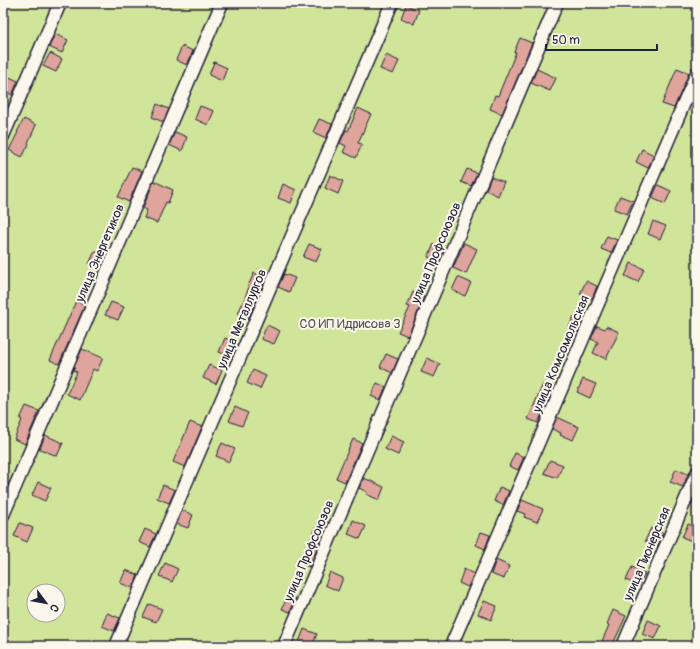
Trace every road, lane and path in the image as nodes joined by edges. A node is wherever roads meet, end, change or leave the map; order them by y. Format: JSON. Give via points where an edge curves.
{"nodes":[{"id":1,"x":60,"y":3,"type":"edge"},
{"id":2,"x":222,"y":3,"type":"edge"},
{"id":3,"x":392,"y":3,"type":"edge"},
{"id":4,"x":557,"y":3,"type":"edge"},
{"id":5,"x":697,"y":73,"type":"edge"},
{"id":6,"x":3,"y":136,"type":"edge"},
{"id":7,"x":697,"y":473,"type":"edge"},
{"id":8,"x":3,"y":515,"type":"edge"},
{"id":9,"x":116,"y":646,"type":"edge"},
{"id":10,"x":284,"y":646,"type":"edge"},
{"id":11,"x":451,"y":646,"type":"edge"},
{"id":12,"x":623,"y":646,"type":"edge"}],
"edges":[{"from":1,"to":6,"type":"street"},
{"from":2,"to":8,"type":"street","name":"улица Энергетиков"},
{"from":3,"to":9,"type":"street","name":"улица Металлургов"},
{"from":4,"to":10,"type":"street","name":"улица Профсоюзов"},
{"from":5,"to":11,"type":"street","name":"улица Комсомольская"},
{"from":7,"to":12,"type":"street","name":"улица Пионерская"}]}
